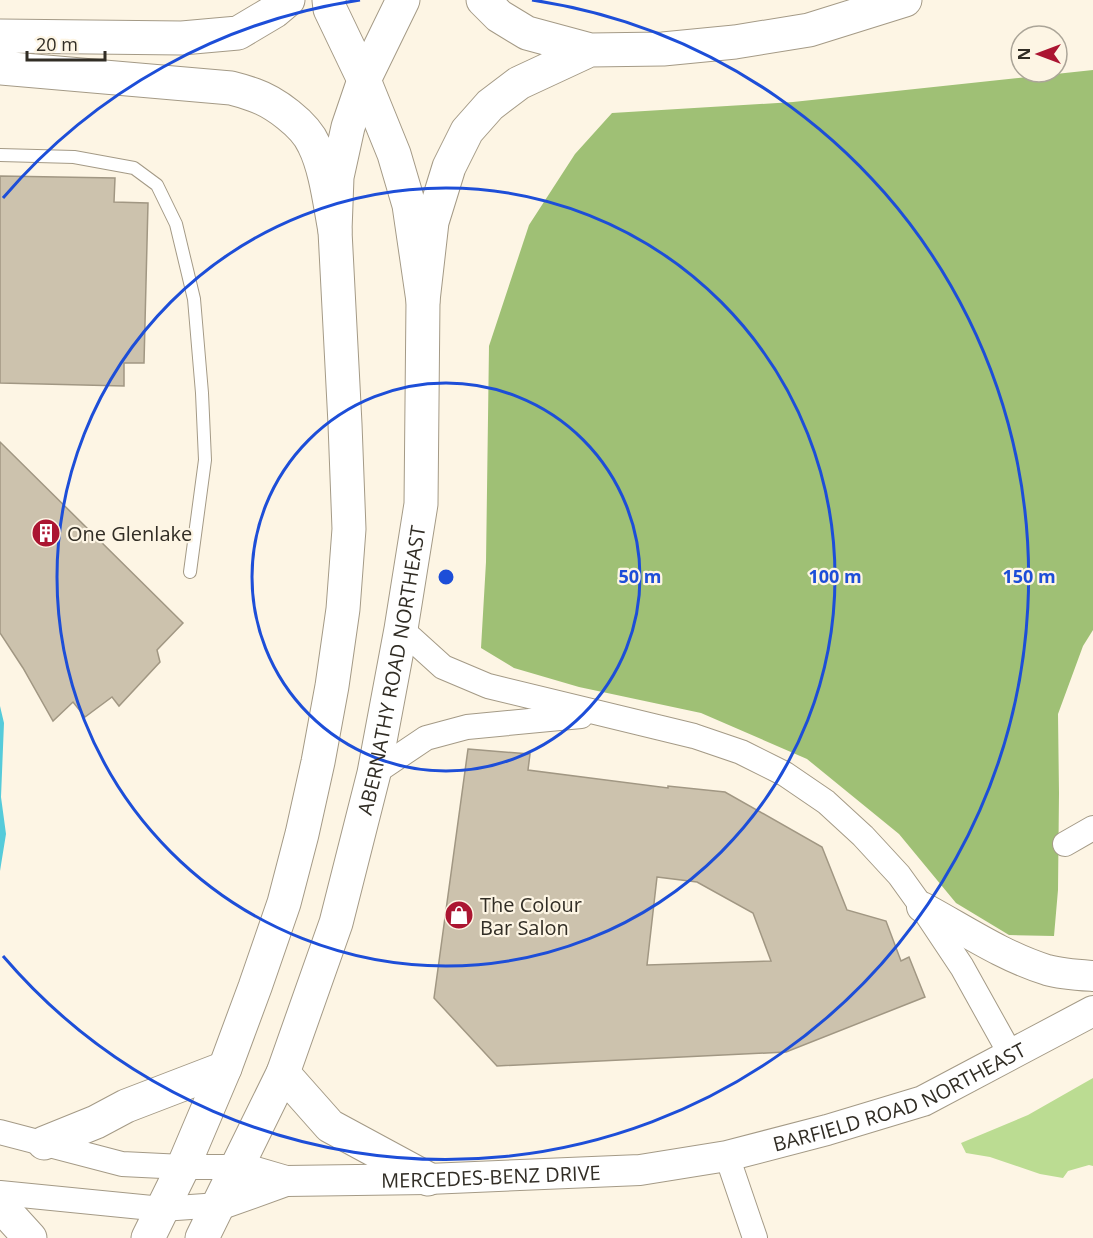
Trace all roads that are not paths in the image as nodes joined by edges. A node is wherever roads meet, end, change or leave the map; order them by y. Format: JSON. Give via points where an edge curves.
{"nodes":[{"id":1,"x":288,"y":0,"type":"edge"},
{"id":2,"x":329,"y":0,"type":"edge"},
{"id":3,"x":403,"y":0,"type":"edge"},
{"id":4,"x":483,"y":0,"type":"edge"},
{"id":5,"x":905,"y":0,"type":"edge"},
{"id":6,"x":0,"y":36,"type":"edge"},
{"id":7,"x":590,"y":50,"type":"junction"},
{"id":8,"x":0,"y":68,"type":"edge"},
{"id":9,"x":364,"y":80,"type":"junction"},
{"id":10,"x":0,"y":155,"type":"edge"},
{"id":11,"x":335,"y":231,"type":"junction"},
{"id":12,"x":423,"y":301,"type":"junction"},
{"id":13,"x":190,"y":572,"type":"dead end"},
{"id":14,"x":401,"y":628,"type":"junction"},
{"id":15,"x":599,"y":714,"type":"junction"},
{"id":16,"x":374,"y":773,"type":"junction"},
{"id":17,"x":1093,"y":828,"type":"edge"},
{"id":18,"x":1065,"y":844,"type":"dead end"},
{"id":19,"x":922,"y":907,"type":"junction"},
{"id":20,"x":1093,"y":976,"type":"edge"},
{"id":21,"x":1093,"y":1011,"type":"edge"},
{"id":22,"x":1011,"y":1055,"type":"junction"},
{"id":23,"x":225,"y":1068,"type":"junction"},
{"id":24,"x":283,"y":1073,"type":"junction"},
{"id":25,"x":0,"y":1132,"type":"edge"},
{"id":26,"x":44,"y":1143,"type":"junction"},
{"id":27,"x":727,"y":1156,"type":"junction"},
{"id":28,"x":696,"y":1162,"type":"joint"},
{"id":29,"x":183,"y":1167,"type":"junction"},
{"id":30,"x":238,"y":1167,"type":"junction"},
{"id":31,"x":428,"y":1179,"type":"junction"},
{"id":32,"x":286,"y":1181,"type":"junction"},
{"id":33,"x":0,"y":1193,"type":"edge"},
{"id":34,"x":0,"y":1205,"type":"edge"},
{"id":35,"x":219,"y":1205,"type":"junction"},
{"id":36,"x":155,"y":1224,"type":"edge"},
{"id":37,"x":30,"y":1238,"type":"edge"},
{"id":38,"x":202,"y":1238,"type":"edge"},
{"id":39,"x":755,"y":1238,"type":"edge"}],
"edges":[{"from":1,"to":6,"type":"main road","via":[[238,33],[182,38]]},
{"from":2,"to":9,"type":"main road","name":"ABERNATHY ROAD NORTHEAST"},
{"from":3,"to":9,"type":"main road"},
{"from":4,"to":7,"type":"main road","via":[[499,16],[527,33]]},
{"from":5,"to":7,"type":"main road","via":[[809,30],[735,42],[663,49]]},
{"from":7,"to":12,"type":"main road","via":[[519,83],[490,105],[467,131],[449,167],[432,222]]},
{"from":8,"to":11,"type":"main road","via":[[231,88],[254,95],[278,107],[314,142]]},
{"from":9,"to":11,"type":"main road","via":[[337,177]]},
{"from":9,"to":12,"type":"main road","name":"ABERNATHY ROAD NORTHEAST","via":[[394,154],[409,205]]},
{"from":10,"to":13,"type":"lane","via":[[74,156],[134,168],[157,185],[176,224],[195,299],[205,460]]},
{"from":11,"to":23,"type":"main road","via":[[349,529],[343,609],[302,834],[284,903]]},
{"from":12,"to":14,"type":"main road","name":"ABERNATHY ROAD NORTHEAST","via":[[421,504]]},
{"from":14,"to":15,"type":"street","via":[[443,667],[488,686]]},
{"from":14,"to":16,"type":"main road","name":"ABERNATHY ROAD NORTHEAST"},
{"from":15,"to":16,"type":"street","via":[[467,727],[426,738]]},
{"from":15,"to":19,"type":"street","via":[[694,736],[741,752],[785,774],[826,802],[863,836]]},
{"from":16,"to":24,"type":"main road","name":"ABERNATHY ROAD NORTHEAST","via":[[336,923]]},
{"from":17,"to":18,"type":"street"},
{"from":19,"to":20,"type":"street","via":[[1017,959],[1049,970]]},
{"from":19,"to":22,"type":"street","via":[[962,967]]},
{"from":21,"to":22,"type":"street","name":"BARFIELD ROAD NORTHEAST"},
{"from":22,"to":27,"type":"street","name":"BARFIELD ROAD NORTHEAST","via":[[923,1101]]},
{"from":23,"to":26,"type":"main road"},
{"from":23,"to":29,"type":"main road"},
{"from":24,"to":30,"type":"main road","name":"ABERNATHY ROAD NORTHEAST"},
{"from":24,"to":31,"type":"main road","via":[[330,1126]]},
{"from":25,"to":26,"type":"street"},
{"from":26,"to":29,"type":"street","via":[[122,1164]]},
{"from":27,"to":28,"type":"street","name":"BARFIELD ROAD NORTHEAST"},
{"from":27,"to":39,"type":"street"},
{"from":28,"to":31,"type":"street","name":"MERCEDES-BENZ DRIVE","via":[[640,1170]]},
{"from":29,"to":30,"type":"street"},
{"from":29,"to":36,"type":"main road"},
{"from":30,"to":32,"type":"street","name":"MERCEDES-BENZ DRIVE"},
{"from":30,"to":35,"type":"main road","name":"ABERNATHY ROAD NORTHEAST"},
{"from":31,"to":32,"type":"street","name":"MERCEDES-BENZ DRIVE"},
{"from":32,"to":35,"type":"street","name":"MERCEDES-BENZ DRIVE"},
{"from":33,"to":36,"type":"street"},
{"from":34,"to":37,"type":"main road"},
{"from":35,"to":36,"type":"street"},
{"from":35,"to":38,"type":"main road","name":"ABERNATHY ROAD NORTHEAST"}]}
